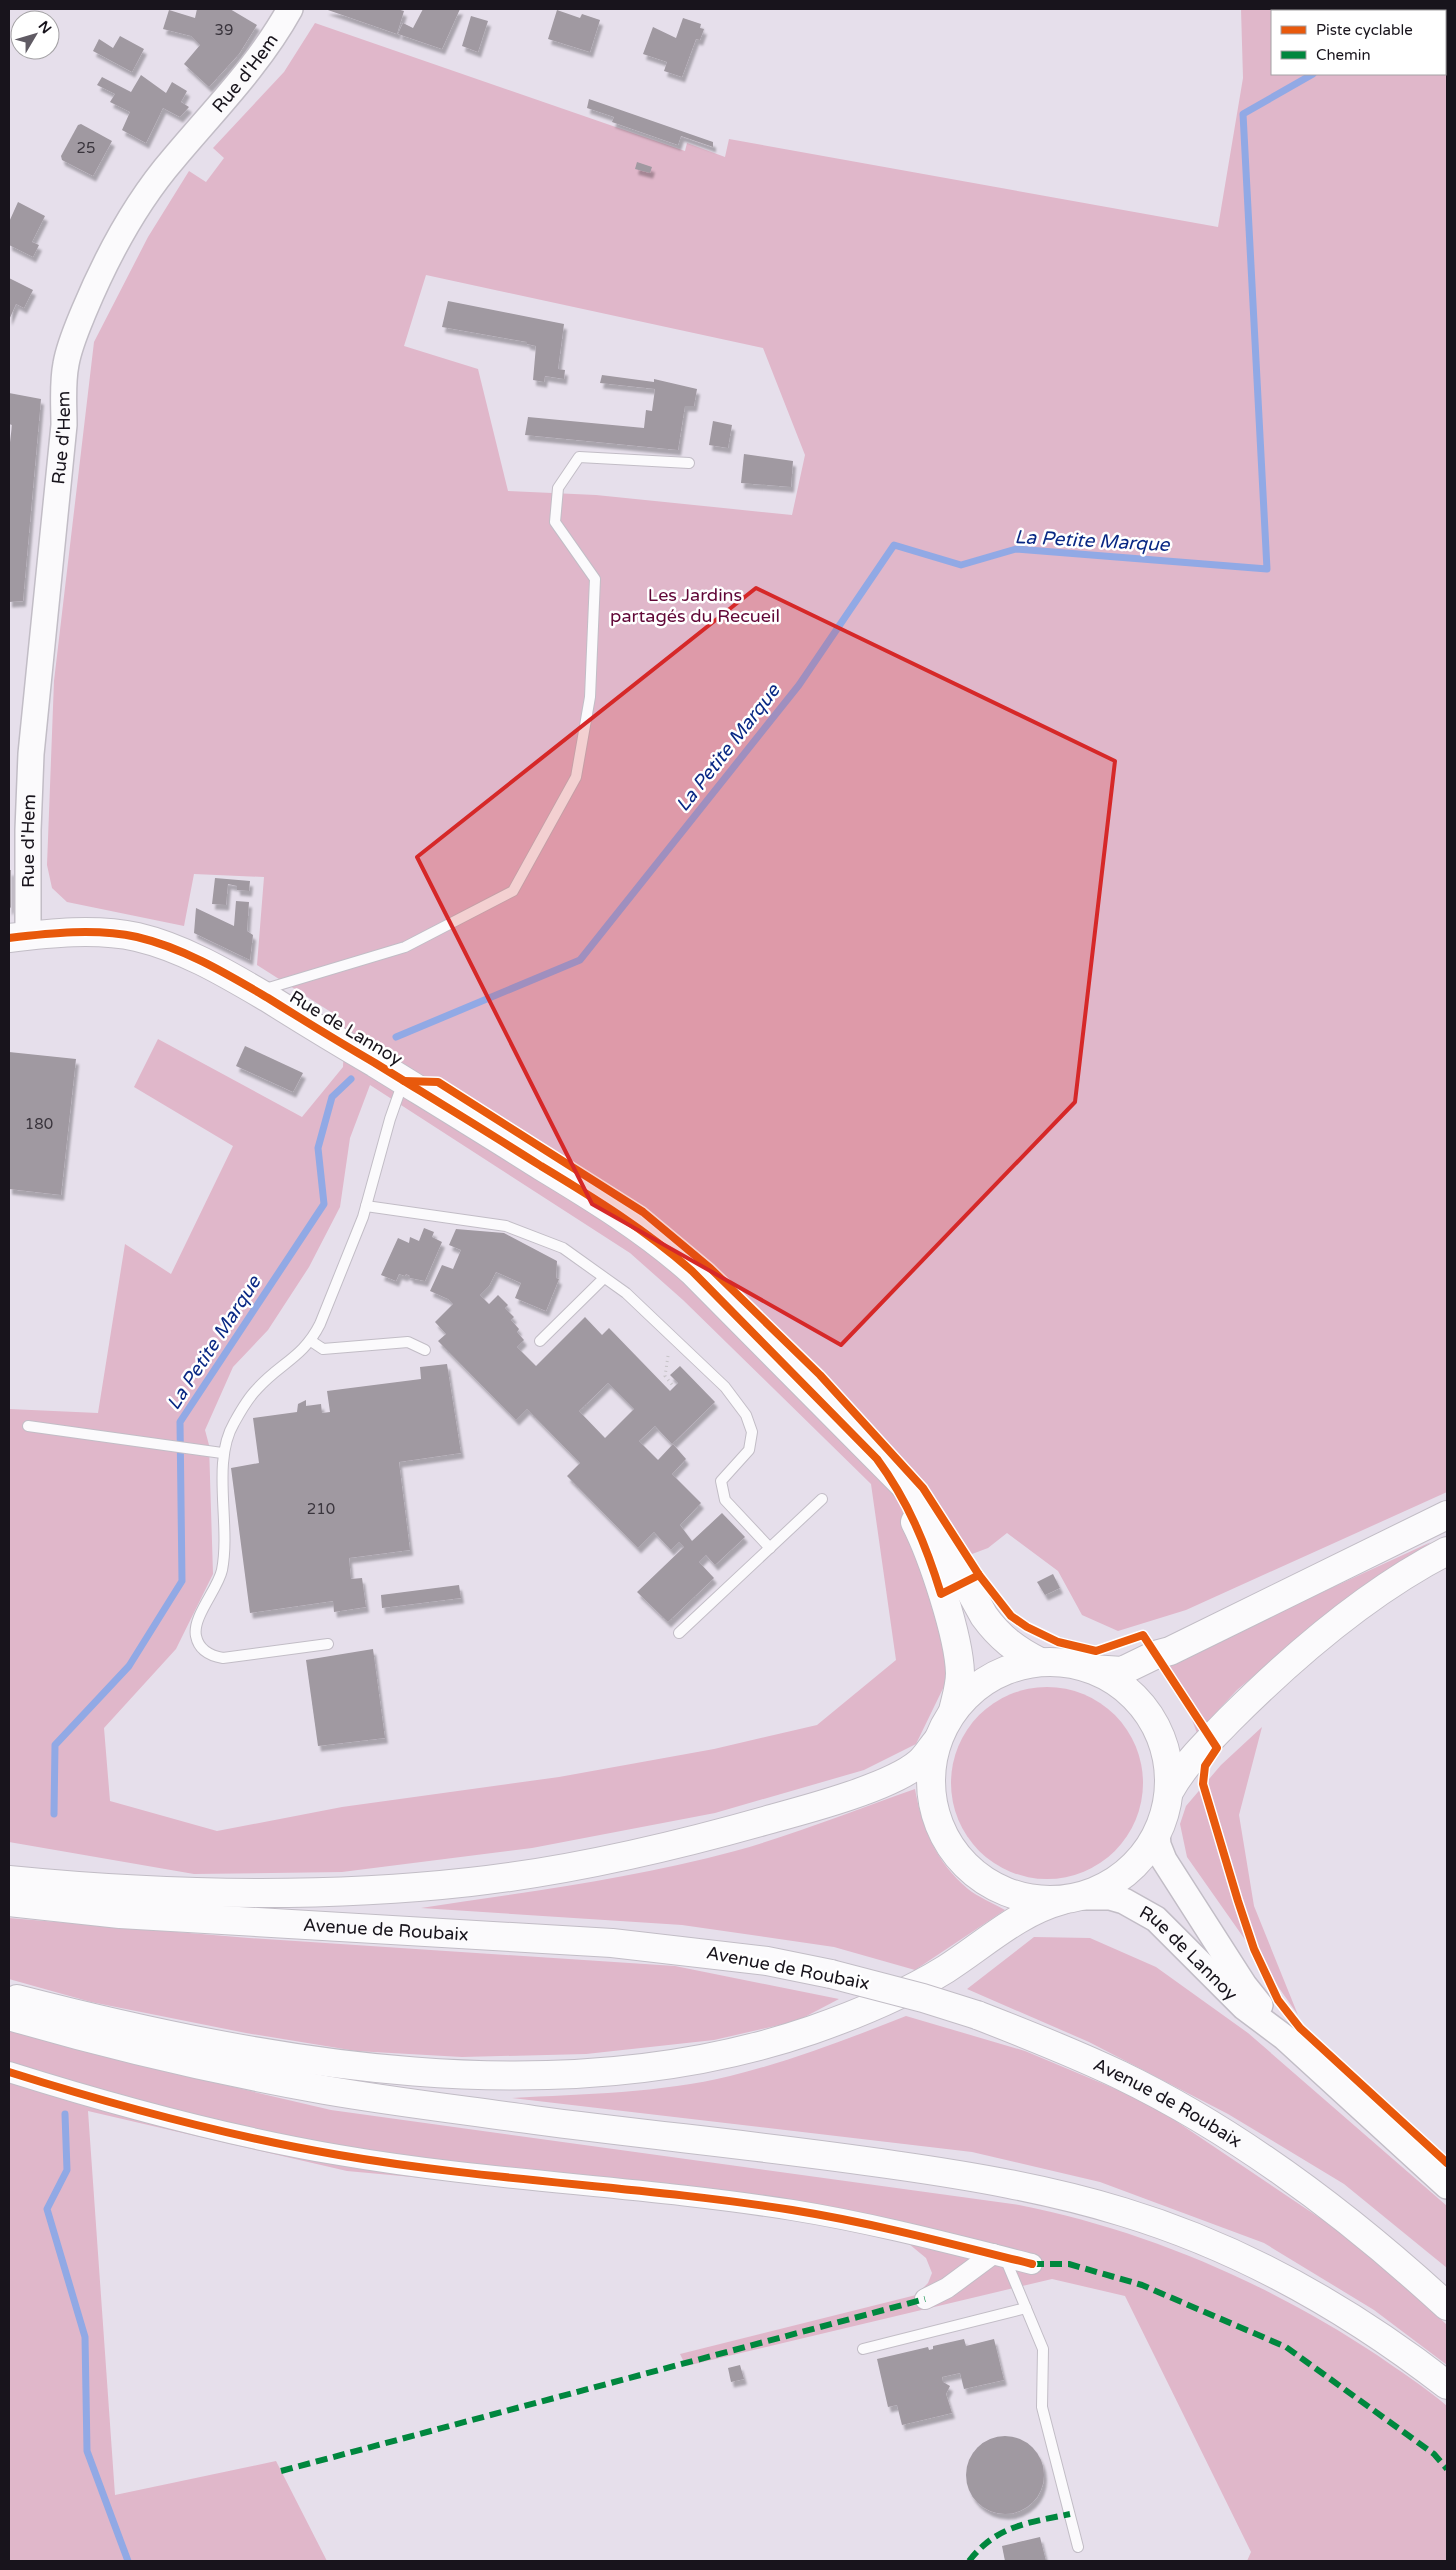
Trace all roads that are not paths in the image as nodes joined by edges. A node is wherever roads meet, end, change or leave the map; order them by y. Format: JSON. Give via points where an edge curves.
{"nodes":[{"id":1,"x":290,"y":9,"type":"edge"},
{"id":2,"x":689,"y":463,"type":"dead end"},
{"id":3,"x":19,"y":937,"type":"edge"},
{"id":4,"x":256,"y":992,"type":"junction"},
{"id":5,"x":404,"y":1081,"type":"junction"},
{"id":6,"x":366,"y":1206,"type":"junction"},
{"id":7,"x":604,"y":1278,"type":"junction"},
{"id":8,"x":311,"y":1341,"type":"junction"},
{"id":9,"x":540,"y":1341,"type":"dead end"},
{"id":10,"x":425,"y":1350,"type":"dead end"},
{"id":11,"x":28,"y":1426,"type":"dead end"},
{"id":12,"x":222,"y":1453,"type":"junction"},
{"id":13,"x":877,"y":1459,"type":"junction"},
{"id":14,"x":822,"y":1499,"type":"dead end"},
{"id":15,"x":1447,"y":1515,"type":"edge"},
{"id":16,"x":770,"y":1548,"type":"junction"},
{"id":17,"x":1447,"y":1551,"type":"edge"},
{"id":18,"x":679,"y":1633,"type":"dead end"},
{"id":19,"x":328,"y":1644,"type":"dead end"},
{"id":20,"x":1040,"y":1662,"type":"junction"},
{"id":21,"x":1091,"y":1669,"type":"junction"},
{"id":22,"x":953,"y":1710,"type":"junction"},
{"id":23,"x":937,"y":1741,"type":"junction"},
{"id":24,"x":1168,"y":1792,"type":"junction"},
{"id":25,"x":1157,"y":1833,"type":"junction"},
{"id":26,"x":9,"y":1880,"type":"edge"},
{"id":27,"x":1071,"y":1898,"type":"junction"},
{"id":28,"x":9,"y":1902,"type":"edge"},
{"id":29,"x":9,"y":1997,"type":"edge"},
{"id":30,"x":9,"y":2016,"type":"edge"},
{"id":31,"x":1284,"y":2037,"type":"junction"},
{"id":32,"x":9,"y":2072,"type":"edge"},
{"id":33,"x":1447,"y":2186,"type":"edge"},
{"id":34,"x":999,"y":2256,"type":"junction"},
{"id":35,"x":1032,"y":2264,"type":"dead end"},
{"id":36,"x":925,"y":2299,"type":"dead end"},
{"id":37,"x":1447,"y":2306,"type":"edge"},
{"id":38,"x":1026,"y":2308,"type":"junction"},
{"id":39,"x":864,"y":2349,"type":"dead end"},
{"id":40,"x":1447,"y":2385,"type":"edge"},
{"id":41,"x":1078,"y":2547,"type":"dead end"}],
"edges":[{"from":1,"to":3,"type":"street","name":"Rue d'Hem","via":[[250,70],[174,158],[137,208],[88,302],[66,362],[64,425],[31,754]]},
{"from":2,"to":4,"type":"lane","via":[[579,457],[558,488],[555,522],[595,580],[590,696],[576,777],[513,891],[405,947]]},
{"from":3,"to":4,"type":"main road","name":"Rue de Lannoy","via":[[80,933],[137,937],[195,958]]},
{"from":4,"to":5,"type":"main road","name":"Rue de Lannoy"},
{"from":5,"to":6,"type":"lane"},
{"from":5,"to":13,"type":"main road","name":"Rue de Lannoy","via":[[614,1211],[662,1245],[728,1305]]},
{"from":6,"to":7,"type":"lane","via":[[506,1226],[563,1248]]},
{"from":6,"to":8,"type":"lane"},
{"from":7,"to":9,"type":"lane"},
{"from":7,"to":16,"type":"lane","via":[[626,1293],[725,1387],[746,1414],[752,1432],[749,1450],[721,1481],[725,1500]]},
{"from":8,"to":10,"type":"lane","via":[[323,1349],[408,1342]]},
{"from":8,"to":12,"type":"lane","via":[[256,1389],[233,1424]]},
{"from":11,"to":12,"type":"lane"},
{"from":12,"to":19,"type":"lane","via":[[226,1533],[222,1571],[198,1623],[196,1636],[201,1648],[210,1656],[223,1658]]},
{"from":13,"to":20,"type":"main road","name":"Rue de Lannoy","via":[[910,1490],[927,1513],[995,1631],[1015,1648]]},
{"from":13,"to":22,"type":"main road","name":"Rue de Lannoy","via":[[892,1478],[920,1531],[941,1594],[958,1655],[958,1690]]},
{"from":14,"to":16,"type":"lane"},
{"from":15,"to":21,"type":"main road","via":[[1170,1651],[1122,1671]]},
{"from":16,"to":18,"type":"lane"},
{"from":17,"to":24,"type":"main road","via":[[1338,1624],[1280,1673],[1190,1760]]},
{"from":20,"to":21,"type":"main road","via":[[1074,1664]]},
{"from":20,"to":22,"type":"main road","via":[[991,1676]]},
{"from":21,"to":24,"type":"main road","via":[[1118,1683],[1151,1717],[1166,1753]]},
{"from":22,"to":23,"type":"main road"},
{"from":23,"to":26,"type":"main road","via":[[911,1769],[828,1802],[685,1842],[510,1877],[385,1889],[276,1892],[160,1891]]},
{"from":23,"to":27,"type":"main road","via":[[930,1775],[932,1800],[939,1825],[956,1855],[981,1879],[996,1888],[1029,1899]]},
{"from":24,"to":25,"type":"main road"},
{"from":25,"to":27,"type":"main road","via":[[1131,1869],[1107,1886]]},
{"from":25,"to":31,"type":"street","name":"Rue de Lannoy","via":[[1160,1852],[1179,1884],[1244,1985]]},
{"from":27,"to":29,"type":"main road","via":[[1028,1912],[922,1984],[888,2000],[812,2030],[729,2054],[661,2066],[549,2075],[490,2075],[309,2060],[126,2025]]},
{"from":27,"to":31,"type":"street","name":"Rue de Lannoy","via":[[1110,1897],[1133,1904],[1149,1914],[1244,2007]]},
{"from":28,"to":37,"type":"main road","name":"Avenue de Roubaix","bridge":true,"via":[[120,1914],[704,1952],[831,1974],[923,1998],[977,2015],[1121,2076],[1210,2125],[1376,2242]]},
{"from":30,"to":40,"type":"main road","via":[[171,2057],[327,2090],[536,2120],[792,2149],[986,2179],[1057,2194],[1174,2229],[1275,2273],[1366,2325]]},
{"from":31,"to":33,"type":"street","name":"Rue de Lannoy"},
{"from":32,"to":34,"type":"street","via":[[146,2112],[321,2152],[425,2168],[644,2190],[792,2210],[920,2235]]},
{"from":34,"to":35,"type":"street"},
{"from":34,"to":36,"type":"street"},
{"from":34,"to":38,"type":"lane"},
{"from":38,"to":39,"type":"lane"},
{"from":38,"to":41,"type":"lane","via":[[1044,2349],[1042,2407]]}]}
